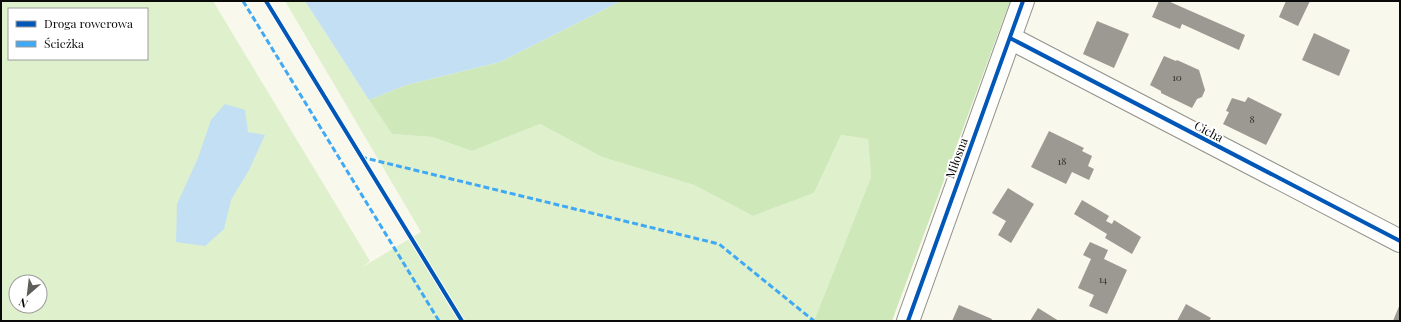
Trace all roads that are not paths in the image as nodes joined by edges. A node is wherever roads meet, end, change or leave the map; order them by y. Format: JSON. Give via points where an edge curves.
{"nodes":[{"id":1,"x":1023,"y":1,"type":"edge"},
{"id":2,"x":1010,"y":38,"type":"junction"},
{"id":3,"x":1400,"y":241,"type":"edge"},
{"id":4,"x":908,"y":321,"type":"edge"}],
"edges":[{"from":1,"to":2,"type":"street","name":"Miłosna"},
{"from":2,"to":3,"type":"street","name":"Cicha"},
{"from":2,"to":4,"type":"street","name":"Miłosna"}]}
